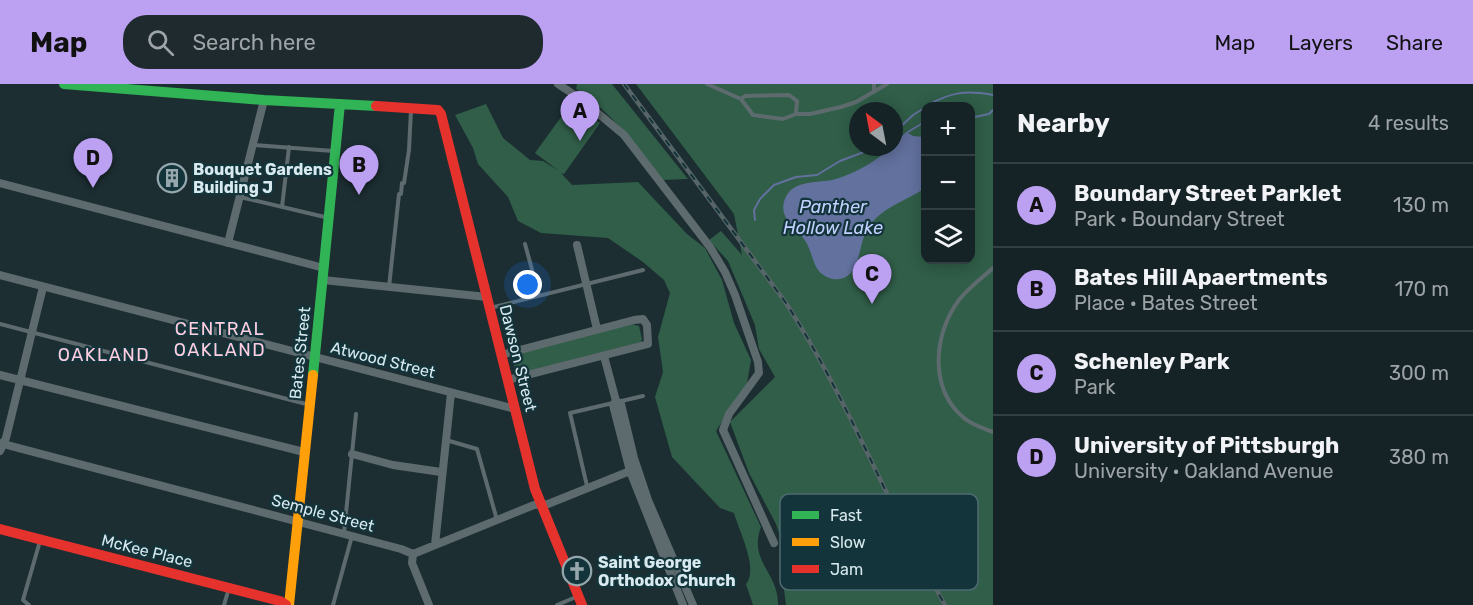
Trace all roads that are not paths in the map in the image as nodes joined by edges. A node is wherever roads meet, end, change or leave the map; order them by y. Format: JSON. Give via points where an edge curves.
{"nodes":[{"id":1,"x":64,"y":84,"type":"edge"},
{"id":2,"x":558,"y":84,"type":"edge"},
{"id":3,"x":707,"y":84,"type":"edge"},
{"id":4,"x":874,"y":84,"type":"edge"},
{"id":5,"x":887,"y":84,"type":"edge"},
{"id":6,"x":97,"y":85,"type":"edge"},
{"id":7,"x":181,"y":88,"type":"edge"},
{"id":8,"x":874,"y":91,"type":"junction"},
{"id":9,"x":741,"y":99,"type":"junction"},
{"id":10,"x":264,"y":100,"type":"junction"},
{"id":11,"x":340,"y":104,"type":"junction"},
{"id":12,"x":411,"y":109,"type":"junction"},
{"id":13,"x":796,"y":114,"type":"junction"},
{"id":14,"x":253,"y":145,"type":"junction"},
{"id":15,"x":289,"y":147,"type":"junction"},
{"id":16,"x":337,"y":152,"type":"junction"},
{"id":17,"x":0,"y":183,"type":"edge"},
{"id":18,"x":240,"y":197,"type":"junction"},
{"id":19,"x":282,"y":207,"type":"junction"},
{"id":20,"x":330,"y":218,"type":"junction"},
{"id":21,"x":228,"y":243,"type":"junction"},
{"id":22,"x":525,"y":244,"type":"dead end"},
{"id":23,"x":577,"y":246,"type":"dead end"},
{"id":24,"x":324,"y":268,"type":"junction"},
{"id":25,"x":993,"y":268,"type":"edge"},
{"id":26,"x":643,"y":270,"type":"dead end"},
{"id":27,"x":0,"y":275,"type":"edge"},
{"id":28,"x":323,"y":280,"type":"junction"},
{"id":29,"x":586,"y":284,"type":"junction"},
{"id":30,"x":43,"y":286,"type":"junction"},
{"id":31,"x":389,"y":287,"type":"junction"},
{"id":32,"x":539,"y":295,"type":"junction"},
{"id":33,"x":487,"y":297,"type":"junction"},
{"id":34,"x":490,"y":309,"type":"junction"},
{"id":35,"x":0,"y":324,"type":"edge"},
{"id":36,"x":597,"y":329,"type":"junction"},
{"id":37,"x":32,"y":333,"type":"junction"},
{"id":38,"x":501,"y":355,"type":"junction"},
{"id":39,"x":604,"y":356,"type":"junction"},
{"id":40,"x":315,"y":358,"type":"junction"},
{"id":41,"x":0,"y":375,"type":"edge"},
{"id":42,"x":20,"y":380,"type":"junction"},
{"id":43,"x":508,"y":380,"type":"junction"},
{"id":44,"x":451,"y":393,"type":"junction"},
{"id":45,"x":643,"y":396,"type":"dead end"},
{"id":46,"x":616,"y":401,"type":"junction"},
{"id":47,"x":310,"y":405,"type":"junction"},
{"id":48,"x":515,"y":409,"type":"junction"},
{"id":49,"x":356,"y":414,"type":"dead end"},
{"id":50,"x":993,"y":432,"type":"edge"},
{"id":51,"x":445,"y":440,"type":"junction"},
{"id":52,"x":1,"y":446,"type":"edge"},
{"id":53,"x":304,"y":452,"type":"junction"},
{"id":54,"x":352,"y":454,"type":"junction"},
{"id":55,"x":630,"y":459,"type":"junction"},
{"id":56,"x":630,"y":471,"type":"junction"},
{"id":57,"x":441,"y":472,"type":"junction"},
{"id":58,"x":588,"y":487,"type":"junction"},
{"id":59,"x":645,"y":501,"type":"junction"},
{"id":60,"x":541,"y":504,"type":"junction"},
{"id":61,"x":497,"y":520,"type":"junction"},
{"id":62,"x":298,"y":521,"type":"junction"},
{"id":63,"x":0,"y":529,"type":"edge"},
{"id":64,"x":348,"y":535,"type":"junction"},
{"id":65,"x":40,"y":540,"type":"junction"},
{"id":66,"x":774,"y":543,"type":"dead end"},
{"id":67,"x":435,"y":544,"type":"junction"},
{"id":68,"x":412,"y":554,"type":"junction"},
{"id":69,"x":679,"y":584,"type":"junction"},
{"id":70,"x":230,"y":588,"type":"junction"},
{"id":71,"x":580,"y":601,"type":"edge"},
{"id":72,"x":29,"y":605,"type":"edge"},
{"id":73,"x":224,"y":605,"type":"edge"},
{"id":74,"x":287,"y":605,"type":"edge"},
{"id":75,"x":333,"y":605,"type":"edge"},
{"id":76,"x":429,"y":605,"type":"edge"},
{"id":77,"x":557,"y":605,"type":"edge"},
{"id":78,"x":683,"y":605,"type":"edge"},
{"id":79,"x":693,"y":605,"type":"edge"}],
"edges":[{"from":1,"to":6,"type":"street"},
{"from":2,"to":66,"type":"street","via":[[624,135],[726,272],[759,373],[729,414],[723,430]]},
{"from":3,"to":9,"type":"lane"},
{"from":4,"to":8,"type":"lane"},
{"from":5,"to":8,"type":"lane"},
{"from":6,"to":7,"type":"street"},
{"from":7,"to":10,"type":"street"},
{"from":8,"to":13,"type":"lane","via":[[841,107]]},
{"from":9,"to":13,"type":"lane","via":[[753,115],[783,119]]},
{"from":9,"to":13,"type":"lane","via":[[789,95],[796,101]]},
{"from":10,"to":11,"type":"street"},
{"from":10,"to":14,"type":"street"},
{"from":11,"to":12,"type":"street"},
{"from":11,"to":16,"type":"street","name":"Bates Street"},
{"from":12,"to":31,"type":"lane","via":[[409,150],[399,194]]},
{"from":12,"to":33,"type":"street","name":"Dawson Street","via":[[434,109],[441,114]]},
{"from":14,"to":15,"type":"lane"},
{"from":14,"to":18,"type":"street"},
{"from":15,"to":16,"type":"lane"},
{"from":15,"to":19,"type":"lane"},
{"from":16,"to":20,"type":"street","name":"Bates Street"},
{"from":17,"to":21,"type":"street"},
{"from":18,"to":19,"type":"lane"},
{"from":18,"to":21,"type":"street"},
{"from":19,"to":20,"type":"lane"},
{"from":20,"to":24,"type":"street","name":"Bates Street"},
{"from":21,"to":24,"type":"street"},
{"from":22,"to":32,"type":"lane"},
{"from":23,"to":29,"type":"street"},
{"from":24,"to":28,"type":"street","name":"Bates Street"},
{"from":25,"to":50,"type":"lane","via":[[959,300],[944,326],[938,364],[949,400],[963,417]]},
{"from":26,"to":29,"type":"lane"},
{"from":27,"to":30,"type":"street","name":"Atwood Street"},
{"from":28,"to":31,"type":"street"},
{"from":28,"to":40,"type":"street","name":"Bates Street"},
{"from":29,"to":32,"type":"lane"},
{"from":29,"to":36,"type":"street"},
{"from":30,"to":37,"type":"street"},
{"from":30,"to":40,"type":"street","name":"Atwood Street"},
{"from":31,"to":33,"type":"street"},
{"from":32,"to":34,"type":"lane"},
{"from":33,"to":34,"type":"street","name":"Dawson Street"},
{"from":34,"to":38,"type":"street","name":"Dawson Street"},
{"from":35,"to":37,"type":"lane"},
{"from":36,"to":38,"type":"street"},
{"from":36,"to":39,"type":"street","via":[[643,319],[646,325],[648,344]]},
{"from":37,"to":42,"type":"street"},
{"from":37,"to":47,"type":"lane"},
{"from":38,"to":43,"type":"street","name":"Dawson Street"},
{"from":39,"to":43,"type":"street"},
{"from":39,"to":46,"type":"street"},
{"from":40,"to":44,"type":"street","name":"Atwood Street"},
{"from":40,"to":47,"type":"street","name":"Bates Street"},
{"from":41,"to":42,"type":"street"},
{"from":42,"to":52,"type":"street"},
{"from":42,"to":53,"type":"street"},
{"from":43,"to":48,"type":"street","name":"Dawson Street"},
{"from":44,"to":48,"type":"street","name":"Atwood Street"},
{"from":44,"to":51,"type":"street"},
{"from":45,"to":46,"type":"lane"},
{"from":46,"to":55,"type":"street","via":[[621,404]]},
{"from":46,"to":58,"type":"lane","via":[[570,412]]},
{"from":47,"to":53,"type":"street","name":"Bates Street"},
{"from":48,"to":60,"type":"street","name":"Dawson Street"},
{"from":49,"to":54,"type":"lane"},
{"from":51,"to":57,"type":"street"},
{"from":51,"to":61,"type":"lane","via":[[477,448]]},
{"from":52,"to":62,"type":"street","name":"Semple Street"},
{"from":53,"to":62,"type":"street","name":"Bates Street"},
{"from":54,"to":57,"type":"street"},
{"from":54,"to":64,"type":"lane"},
{"from":55,"to":56,"type":"street"},
{"from":55,"to":59,"type":"street"},
{"from":56,"to":58,"type":"street"},
{"from":56,"to":59,"type":"street"},
{"from":57,"to":67,"type":"street"},
{"from":58,"to":60,"type":"street"},
{"from":59,"to":69,"type":"street"},
{"from":60,"to":61,"type":"street"},
{"from":60,"to":71,"type":"street","name":"Dawson Street"},
{"from":61,"to":67,"type":"street"},
{"from":62,"to":64,"type":"street","name":"Semple Street"},
{"from":62,"to":74,"type":"street","name":"Bates Street"},
{"from":63,"to":65,"type":"street","name":"McKee Place"},
{"from":64,"to":68,"type":"street","name":"Semple Street"},
{"from":64,"to":75,"type":"lane"},
{"from":65,"to":70,"type":"street","name":"McKee Place"},
{"from":65,"to":72,"type":"lane","via":[[23,600]]},
{"from":67,"to":68,"type":"street"},
{"from":68,"to":76,"type":"street"},
{"from":69,"to":78,"type":"street"},
{"from":69,"to":79,"type":"street"},
{"from":70,"to":73,"type":"lane"},
{"from":70,"to":74,"type":"street","name":"McKee Place"},
{"from":71,"to":77,"type":"lane"}]}
